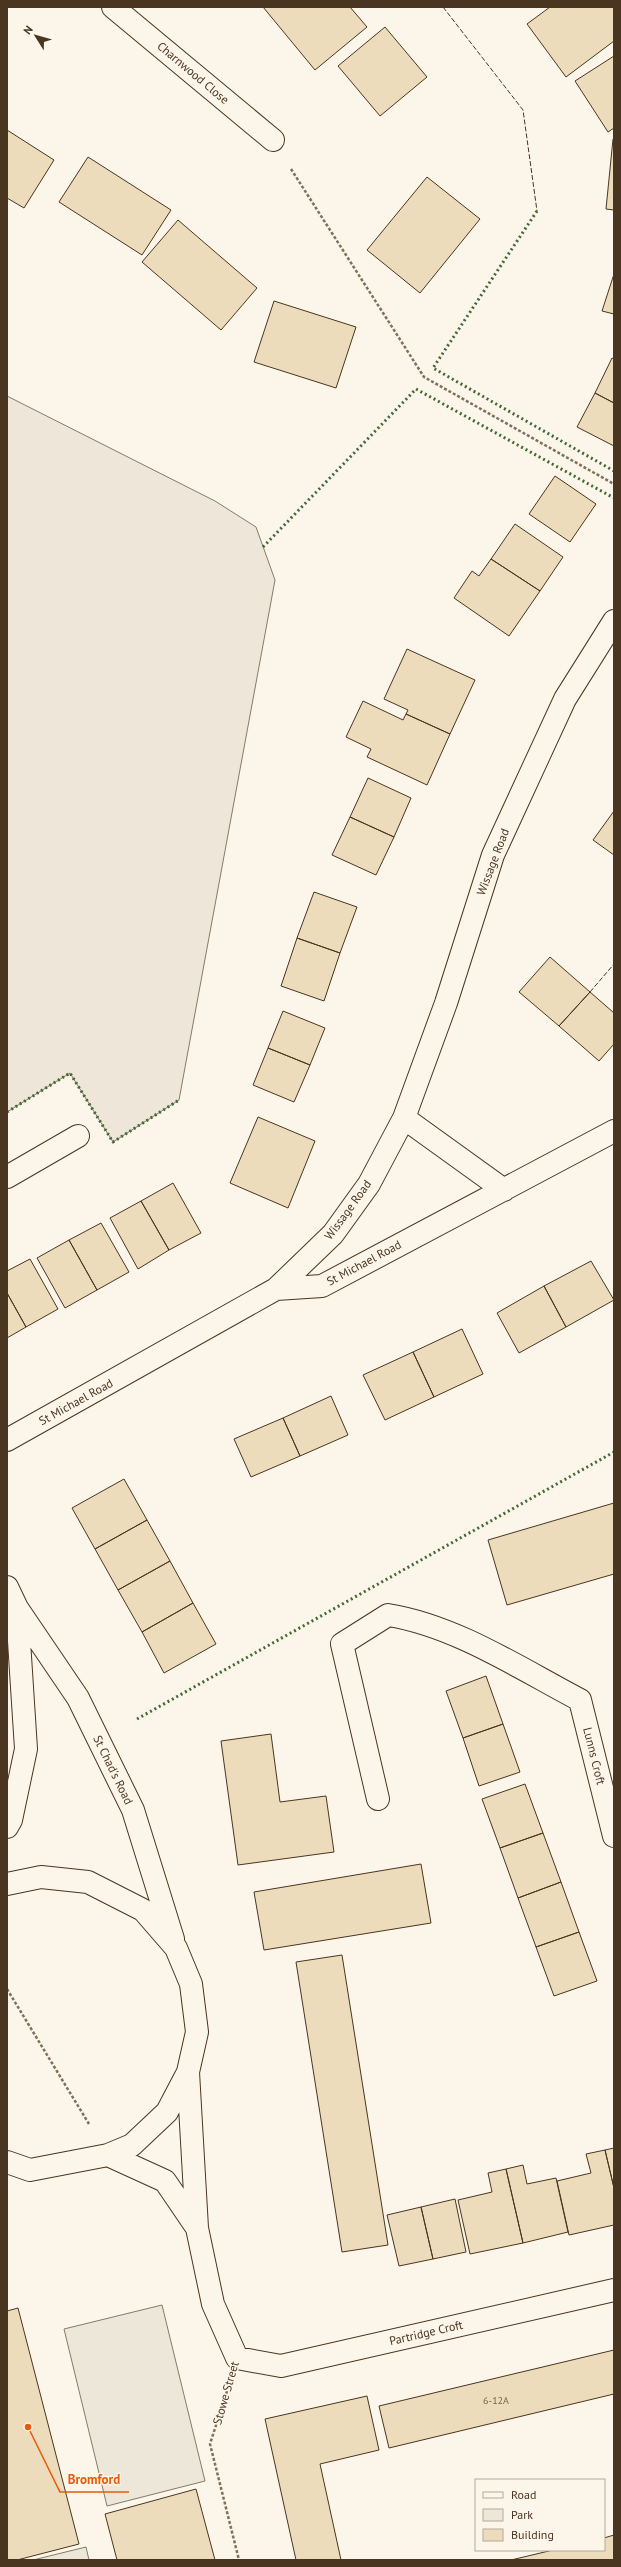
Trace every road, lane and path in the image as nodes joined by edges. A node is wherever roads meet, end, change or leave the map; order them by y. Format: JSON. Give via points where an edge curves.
{"nodes":[{"id":1,"x":113,"y":7,"type":"edge"},
{"id":2,"x":273,"y":140,"type":"joint"},
{"id":3,"x":614,"y":484,"type":"edge"},
{"id":4,"x":614,"y":621,"type":"edge"},
{"id":5,"x":404,"y":1118,"type":"junction"},
{"id":6,"x":614,"y":1131,"type":"edge"},
{"id":7,"x":78,"y":1136,"type":"dead end"},
{"id":8,"x":7,"y":1177,"type":"edge"},
{"id":9,"x":504,"y":1190,"type":"junction"},
{"id":10,"x":276,"y":1289,"type":"junction"},
{"id":11,"x":7,"y":1440,"type":"edge"},
{"id":12,"x":7,"y":1587,"type":"edge"},
{"id":13,"x":17,"y":1608,"type":"junction"},
{"id":14,"x":378,"y":1799,"type":"dead end"},
{"id":15,"x":7,"y":1827,"type":"edge"},
{"id":16,"x":614,"y":1836,"type":"edge"},
{"id":17,"x":7,"y":1884,"type":"edge"},
{"id":18,"x":176,"y":1948,"type":"junction"},
{"id":19,"x":7,"y":1990,"type":"edge"},
{"id":20,"x":188,"y":2072,"type":"junction"},
{"id":21,"x":108,"y":2155,"type":"junction"},
{"id":22,"x":7,"y":2162,"type":"edge"},
{"id":23,"x":30,"y":2170,"type":"junction"},
{"id":24,"x":7,"y":2178,"type":"edge"},
{"id":25,"x":197,"y":2228,"type":"junction"},
{"id":26,"x":614,"y":2290,"type":"edge"},
{"id":27,"x":237,"y":2358,"type":"junction"},
{"id":28,"x":239,"y":2560,"type":"edge"}],
"edges":[{"from":1,"to":2,"type":"street","name":"Charnwood Close"},
{"from":2,"to":3,"type":"path","via":[[424,377]]},
{"from":4,"to":5,"type":"street","name":"Wissage Road","via":[[565,699],[493,855],[446,1003]]},
{"from":5,"to":9,"type":"street"},
{"from":5,"to":10,"type":"street","name":"Wissage Road","via":[[369,1184],[333,1234]]},
{"from":6,"to":9,"type":"street","name":"St Michael Road"},
{"from":7,"to":8,"type":"street"},
{"from":9,"to":10,"type":"street","name":"St Michael Road","via":[[322,1286]]},
{"from":10,"to":11,"type":"street","name":"St Michael Road"},
{"from":12,"to":13,"type":"street","name":"St Chad's Road"},
{"from":13,"to":15,"type":"street","name":"St Chad's Road","via":[[26,1749],[12,1820]]},
{"from":13,"to":18,"type":"street","name":"St Chad's Road","via":[[78,1698],[133,1810]]},
{"from":14,"to":16,"type":"street","name":"Lunns Croft","via":[[342,1644],[388,1615],[414,1620],[459,1637],[580,1700]]},
{"from":17,"to":18,"type":"street","via":[[41,1877],[88,1882],[143,1910]]},
{"from":18,"to":20,"type":"street","via":[[191,1984],[196,2032]]},
{"from":19,"to":21,"type":"path"},
{"from":20,"to":21,"type":"street","via":[[166,2112],[132,2145]]},
{"from":20,"to":25,"type":"street","name":"Stowe Street"},
{"from":21,"to":23,"type":"street"},
{"from":21,"to":25,"type":"street","name":"Stowe Street","via":[[164,2180]]},
{"from":22,"to":23,"type":"street"},
{"from":23,"to":24,"type":"street"},
{"from":25,"to":27,"type":"street","name":"Stowe Street","via":[[212,2304]]},
{"from":26,"to":27,"type":"street","name":"Partridge Croft","via":[[281,2366]]},
{"from":27,"to":28,"type":"path","name":"Stowe Street","via":[[210,2444]]}]}
